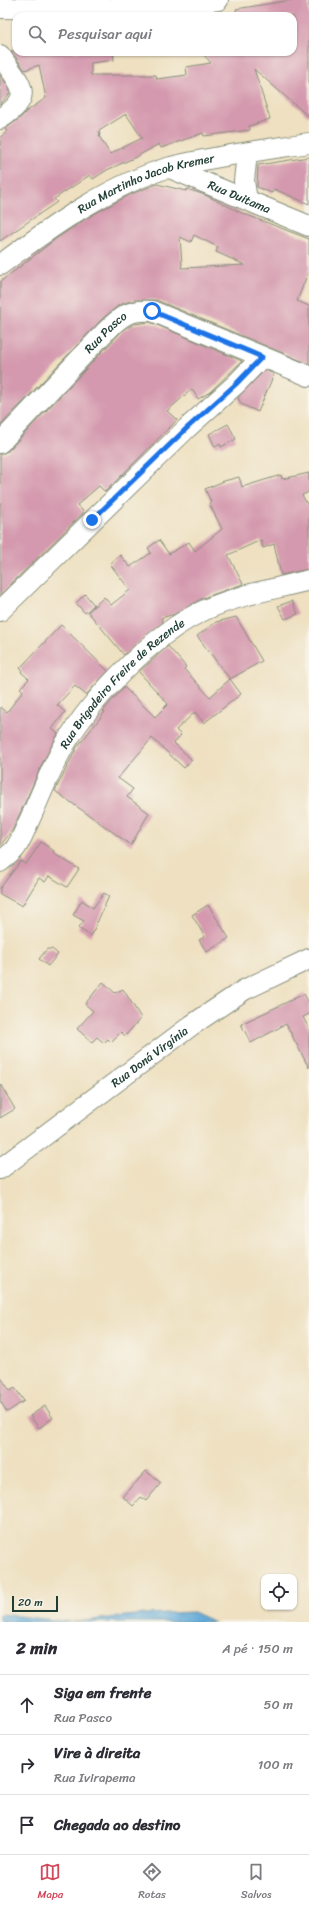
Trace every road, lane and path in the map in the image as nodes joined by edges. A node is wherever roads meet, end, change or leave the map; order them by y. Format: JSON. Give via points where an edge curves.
{"nodes":[{"id":1,"x":218,"y":0,"type":"edge"},
{"id":2,"x":0,"y":8,"type":"edge"},
{"id":3,"x":0,"y":55,"type":"edge"},
{"id":4,"x":0,"y":119,"type":"edge"},
{"id":5,"x":309,"y":143,"type":"edge"},
{"id":6,"x":247,"y":153,"type":"junction"},
{"id":7,"x":170,"y":168,"type":"junction"},
{"id":8,"x":247,"y":200,"type":"junction"},
{"id":9,"x":309,"y":226,"type":"edge"},
{"id":10,"x":0,"y":265,"type":"edge"},
{"id":11,"x":262,"y":357,"type":"junction"},
{"id":12,"x":309,"y":376,"type":"edge"},
{"id":13,"x":0,"y":443,"type":"edge"},
{"id":14,"x":309,"y":580,"type":"edge"},
{"id":15,"x":0,"y":611,"type":"edge"},
{"id":16,"x":0,"y":862,"type":"edge"},
{"id":17,"x":309,"y":959,"type":"edge"},
{"id":18,"x":0,"y":1169,"type":"edge"}],
"edges":[{"from":1,"to":2,"type":"street","via":[[156,8]]},
{"from":3,"to":4,"type":"street","via":[[21,88],[22,95],[21,102],[15,109]]},
{"from":5,"to":6,"type":"street","name":"Rua Martinho Jacob Kremer"},
{"from":6,"to":7,"type":"street","name":"Rua Martinho Jacob Kremer"},
{"from":6,"to":8,"type":"street","via":[[244,182]]},
{"from":7,"to":8,"type":"street","name":"Rua Duitama"},
{"from":7,"to":10,"type":"street","name":"Rua Martinho Jacob Kremer","via":[[128,184],[95,201]]},
{"from":8,"to":9,"type":"street","name":"Rua Duitama"},
{"from":11,"to":12,"type":"street","name":"Rua Pasco"},
{"from":11,"to":13,"type":"street","name":"Rua Pasco","via":[[152,311],[130,312],[104,332]]},
{"from":11,"to":15,"type":"street"},
{"from":14,"to":16,"type":"street","name":"Rua Brigadeiro Freire de Rezende","via":[[232,600],[188,617],[131,664],[89,709],[63,747],[24,833],[14,850]]},
{"from":17,"to":18,"type":"street","name":"Rua Doná Virgínia","via":[[244,990],[192,1025]]}]}
